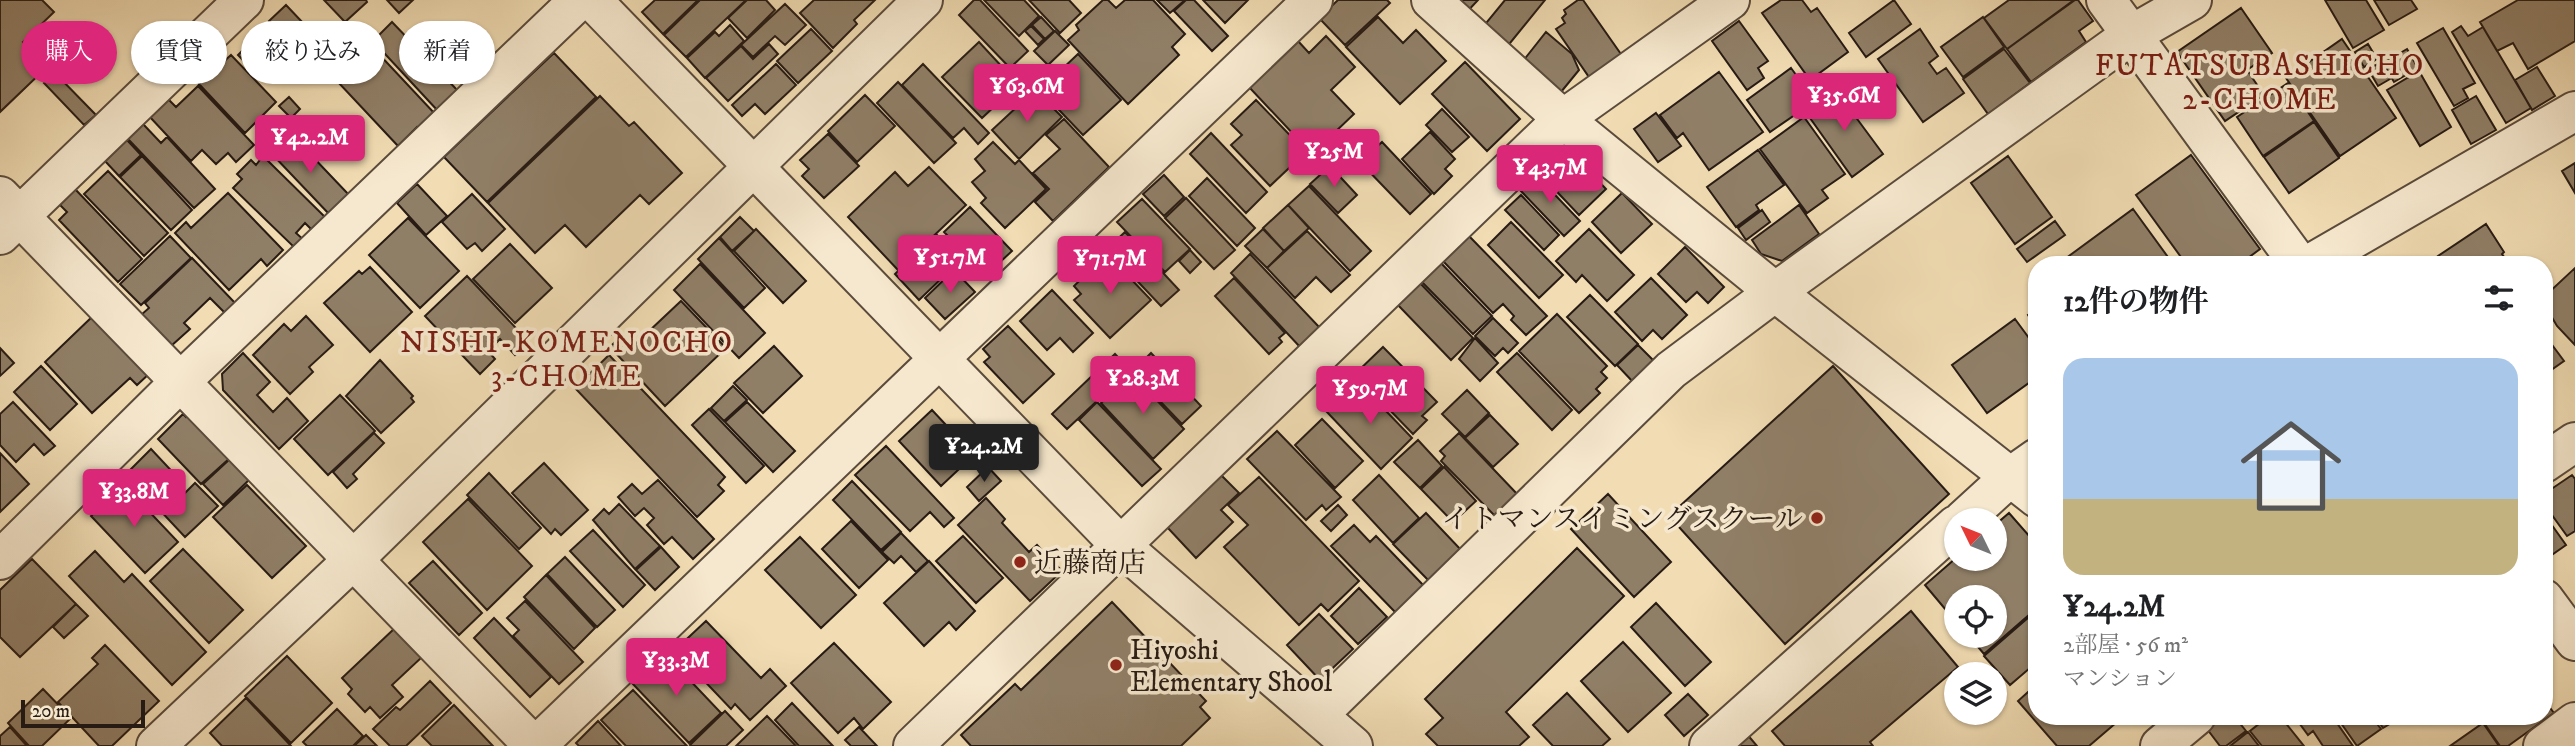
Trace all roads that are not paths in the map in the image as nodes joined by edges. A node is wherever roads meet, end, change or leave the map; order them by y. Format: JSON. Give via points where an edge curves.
{"nodes":[{"id":1,"x":244,"y":0,"type":"edge"},
{"id":2,"x":579,"y":0,"type":"edge"},
{"id":3,"x":592,"y":0,"type":"edge"},
{"id":4,"x":923,"y":0,"type":"edge"},
{"id":5,"x":1313,"y":0,"type":"edge"},
{"id":6,"x":1432,"y":0,"type":"edge"},
{"id":7,"x":1730,"y":0,"type":"edge"},
{"id":8,"x":2106,"y":0,"type":"edge"},
{"id":9,"x":2192,"y":0,"type":"edge"},
{"id":10,"x":2131,"y":35,"type":"junction"},
{"id":11,"x":2575,"y":111,"type":"edge"},
{"id":12,"x":1563,"y":119,"type":"junction"},
{"id":13,"x":752,"y":165,"type":"junction"},
{"id":14,"x":6,"y":215,"type":"edge"},
{"id":15,"x":2293,"y":256,"type":"edge"},
{"id":16,"x":2324,"y":256,"type":"edge"},
{"id":17,"x":1775,"y":292,"type":"junction"},
{"id":18,"x":938,"y":358,"type":"junction"},
{"id":19,"x":180,"y":382,"type":"junction"},
{"id":20,"x":2575,"y":442,"type":"edge"},
{"id":21,"x":2553,"y":457,"type":"edge"},
{"id":22,"x":2028,"y":478,"type":"edge"},
{"id":23,"x":1982,"y":508,"type":"edge"},
{"id":24,"x":1944,"y":537,"type":"edge"},
{"id":25,"x":1121,"y":546,"type":"junction"},
{"id":26,"x":0,"y":560,"type":"edge"},
{"id":27,"x":353,"y":560,"type":"junction"},
{"id":28,"x":2553,"y":611,"type":"edge"},
{"id":29,"x":2575,"y":641,"type":"edge"},
{"id":30,"x":1318,"y":715,"type":"junction"},
{"id":31,"x":2575,"y":722,"type":"edge"},
{"id":32,"x":2185,"y":725,"type":"edge"},
{"id":33,"x":156,"y":746,"type":"edge"},
{"id":34,"x":535,"y":746,"type":"edge"},
{"id":35,"x":913,"y":746,"type":"edge"},
{"id":36,"x":1353,"y":746,"type":"edge"},
{"id":37,"x":1709,"y":746,"type":"edge"},
{"id":38,"x":2160,"y":746,"type":"edge"},
{"id":39,"x":2543,"y":746,"type":"edge"}],
"edges":[{"from":1,"to":14,"type":"street"},
{"from":2,"to":19,"type":"street"},
{"from":3,"to":13,"type":"street"},
{"from":4,"to":13,"type":"street"},
{"from":5,"to":18,"type":"street"},
{"from":6,"to":12,"type":"street"},
{"from":7,"to":12,"type":"street"},
{"from":8,"to":10,"type":"street"},
{"from":9,"to":10,"type":"street"},
{"from":10,"to":15,"type":"street"},
{"from":10,"to":17,"type":"street"},
{"from":11,"to":16,"type":"street"},
{"from":12,"to":17,"type":"street"},
{"from":12,"to":25,"type":"street"},
{"from":13,"to":18,"type":"street"},
{"from":13,"to":27,"type":"street"},
{"from":14,"to":19,"type":"street"},
{"from":17,"to":22,"type":"street"},
{"from":17,"to":30,"type":"street","via":[[1671,370]]},
{"from":18,"to":25,"type":"street"},
{"from":18,"to":34,"type":"street"},
{"from":19,"to":26,"type":"street"},
{"from":19,"to":27,"type":"street"},
{"from":20,"to":21,"type":"street"},
{"from":22,"to":23,"type":"street"},
{"from":24,"to":37,"type":"street"},
{"from":25,"to":30,"type":"street"},
{"from":25,"to":35,"type":"street"},
{"from":27,"to":33,"type":"street"},
{"from":27,"to":34,"type":"street"},
{"from":28,"to":29,"type":"street"},
{"from":30,"to":36,"type":"street"},
{"from":31,"to":39,"type":"street"},
{"from":32,"to":38,"type":"street"}]}
